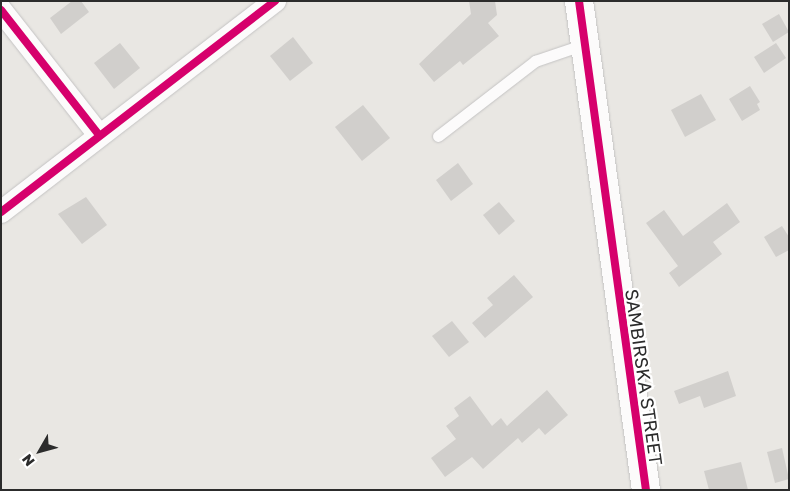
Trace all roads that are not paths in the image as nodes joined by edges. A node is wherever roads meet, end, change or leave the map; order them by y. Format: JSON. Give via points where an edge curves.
{"nodes":[{"id":1,"x":275,"y":1,"type":"edge"},
{"id":2,"x":579,"y":1,"type":"edge"},
{"id":3,"x":1,"y":10,"type":"edge"},
{"id":4,"x":582,"y":45,"type":"junction"},
{"id":5,"x":99,"y":135,"type":"junction"},
{"id":6,"x":438,"y":136,"type":"dead end"},
{"id":7,"x":1,"y":212,"type":"edge"},
{"id":8,"x":646,"y":490,"type":"edge"}],
"edges":[{"from":1,"to":5,"type":"street"},
{"from":2,"to":4,"type":"main road","name":"SAMBIRSKA STREET"},
{"from":3,"to":5,"type":"street"},
{"from":4,"to":6,"type":"lane","via":[[535,61]]},
{"from":4,"to":8,"type":"main road","name":"SAMBIRSKA STREET"},
{"from":5,"to":7,"type":"street"}]}
